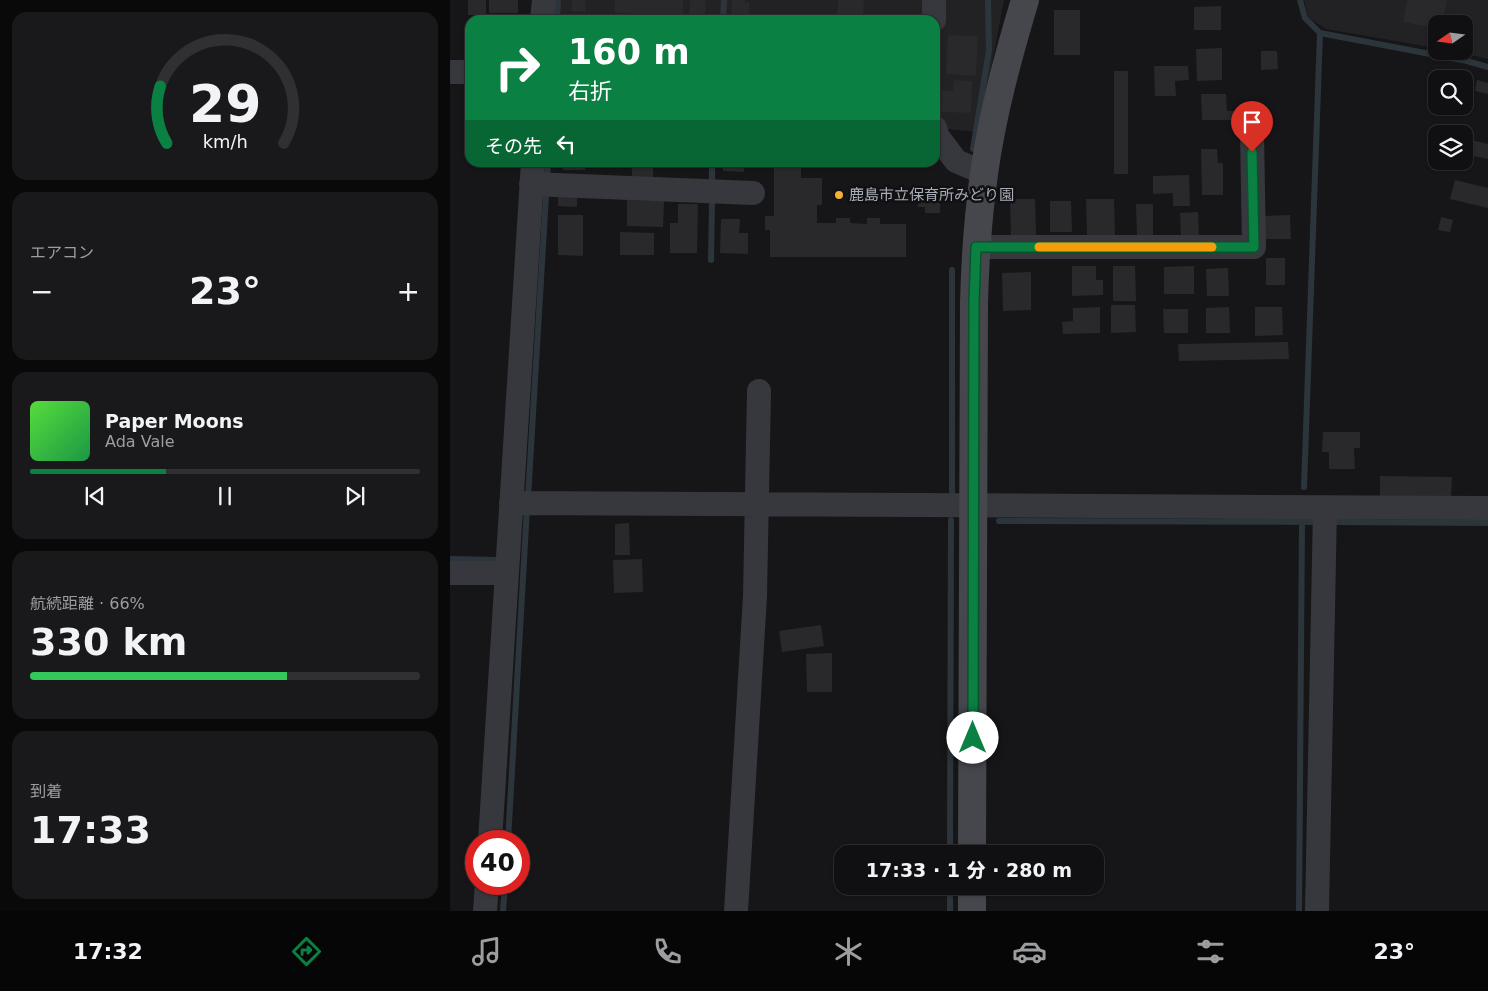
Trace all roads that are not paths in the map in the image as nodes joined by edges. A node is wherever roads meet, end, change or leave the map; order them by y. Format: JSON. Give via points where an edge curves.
{"nodes":[{"id":1,"x":544,"y":0,"type":"edge"},
{"id":2,"x":934,"y":0,"type":"edge"},
{"id":3,"x":1025,"y":0,"type":"edge"},
{"id":4,"x":542,"y":15,"type":"edge"},
{"id":5,"x":934,"y":15,"type":"edge"},
{"id":6,"x":450,"y":72,"type":"edge"},
{"id":7,"x":465,"y":72,"type":"edge"},
{"id":8,"x":1252,"y":133,"type":"dead end"},
{"id":9,"x":940,"y":139,"type":"edge"},
{"id":10,"x":532,"y":173,"type":"edge"},
{"id":11,"x":984,"y":173,"type":"junction"},
{"id":12,"x":753,"y":193,"type":"dead end"},
{"id":13,"x":976,"y":247,"type":"junction"},
{"id":14,"x":758,"y":391,"type":"dead end"},
{"id":15,"x":511,"y":503,"type":"junction"},
{"id":16,"x":755,"y":504,"type":"junction"},
{"id":17,"x":974,"y":505,"type":"junction"},
{"id":18,"x":1325,"y":508,"type":"junction"},
{"id":19,"x":1488,"y":508,"type":"edge"},
{"id":20,"x":450,"y":573,"type":"edge"},
{"id":21,"x":507,"y":573,"type":"junction"},
{"id":22,"x":491,"y":830,"type":"edge"},
{"id":23,"x":972,"y":845,"type":"edge"},
{"id":24,"x":487,"y":895,"type":"edge"},
{"id":25,"x":972,"y":895,"type":"edge"},
{"id":26,"x":486,"y":911,"type":"edge"},
{"id":27,"x":736,"y":911,"type":"edge"},
{"id":28,"x":972,"y":911,"type":"edge"},
{"id":29,"x":1317,"y":911,"type":"edge"}],
"edges":[{"from":1,"to":4,"type":"street"},
{"from":2,"to":5,"type":"street"},
{"from":3,"to":11,"type":"street","via":[[1004,76]]},
{"from":6,"to":7,"type":"street"},
{"from":8,"to":13,"type":"street","via":[[1254,247]]},
{"from":9,"to":11,"type":"street","via":[[956,161]]},
{"from":10,"to":12,"type":"street","via":[[559,185]]},
{"from":10,"to":15,"type":"street"},
{"from":11,"to":13,"type":"street"},
{"from":13,"to":17,"type":"street"},
{"from":14,"to":16,"type":"street"},
{"from":15,"to":16,"type":"street"},
{"from":15,"to":21,"type":"street"},
{"from":16,"to":17,"type":"street"},
{"from":16,"to":27,"type":"street","via":[[755,596]]},
{"from":17,"to":18,"type":"street"},
{"from":17,"to":23,"type":"street"},
{"from":18,"to":19,"type":"street"},
{"from":18,"to":29,"type":"street"},
{"from":20,"to":21,"type":"street"},
{"from":21,"to":22,"type":"street"},
{"from":24,"to":26,"type":"street"},
{"from":25,"to":28,"type":"street"}]}
